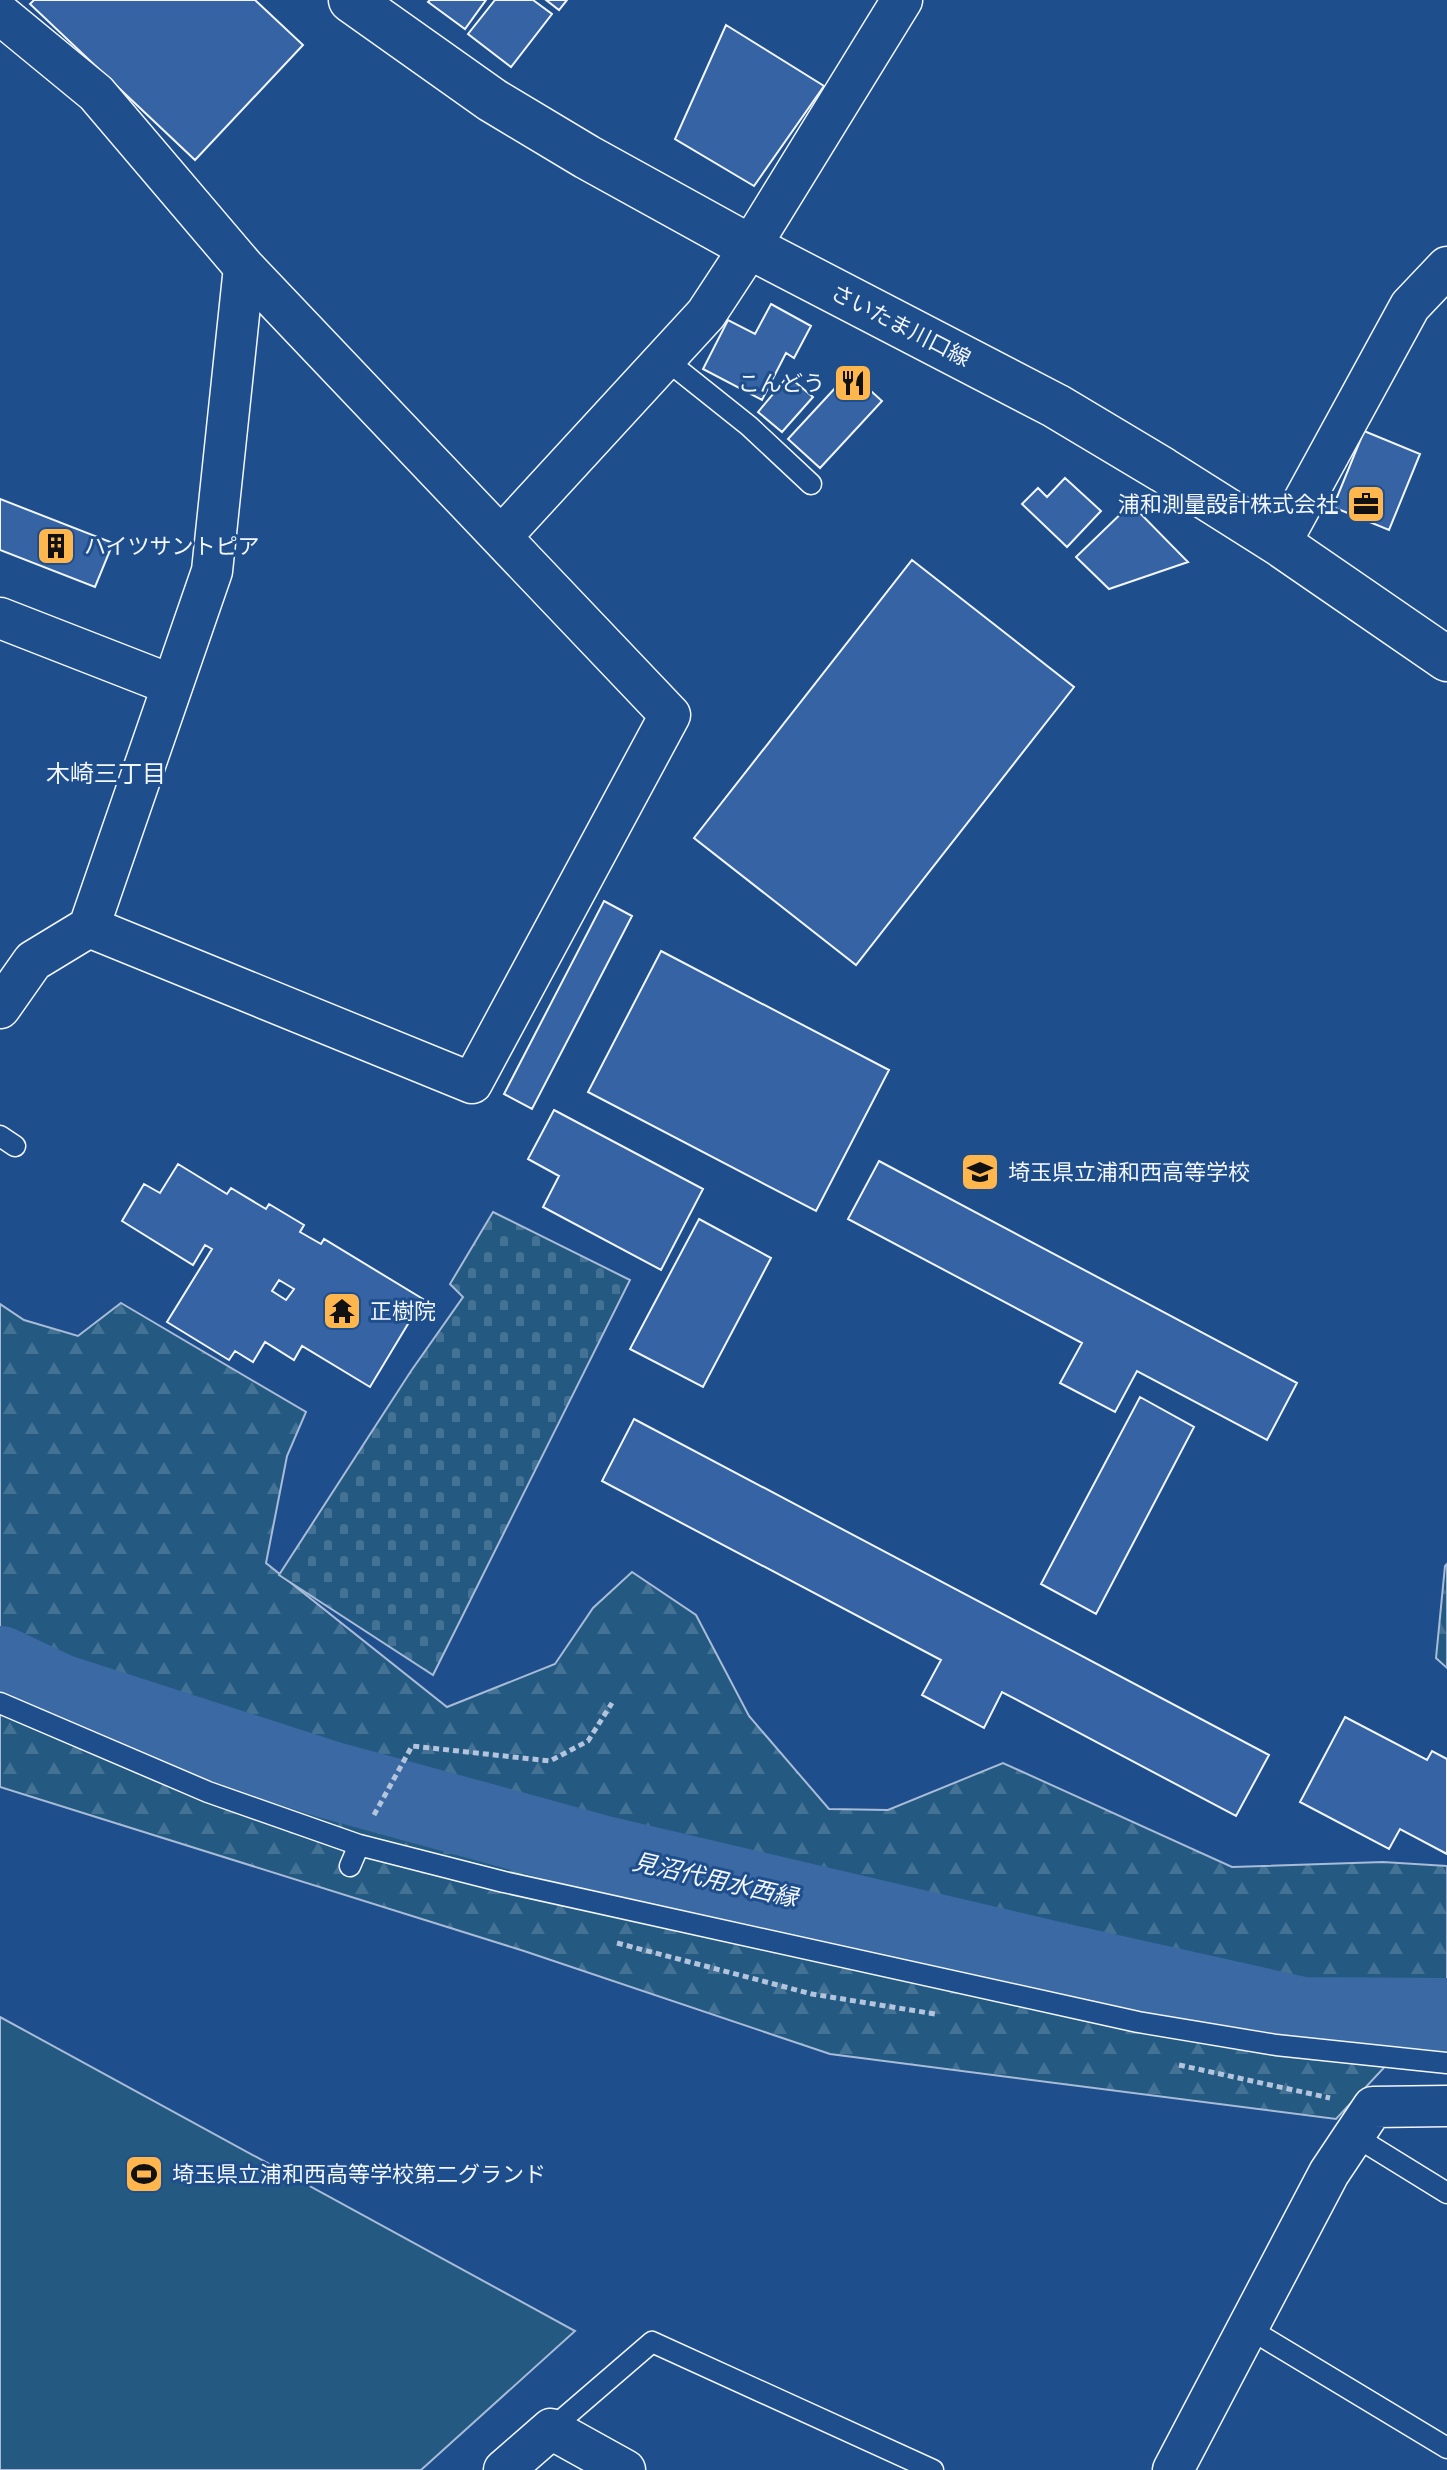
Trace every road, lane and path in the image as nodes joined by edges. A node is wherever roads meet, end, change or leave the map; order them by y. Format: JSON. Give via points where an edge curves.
{"nodes":[{"id":1,"x":351,"y":0,"type":"edge"},
{"id":2,"x":902,"y":0,"type":"edge"},
{"id":3,"x":0,"y":14,"type":"edge"},
{"id":4,"x":750,"y":247,"type":"junction"},
{"id":5,"x":244,"y":267,"type":"junction"},
{"id":6,"x":1447,"y":267,"type":"edge"},
{"id":7,"x":665,"y":359,"type":"junction"},
{"id":8,"x":811,"y":484,"type":"dead end"},
{"id":9,"x":501,"y":537,"type":"junction"},
{"id":10,"x":1280,"y":544,"type":"junction"},
{"id":11,"x":0,"y":618,"type":"edge"},
{"id":12,"x":1447,"y":659,"type":"edge"},
{"id":13,"x":172,"y":685,"type":"junction"},
{"id":14,"x":89,"y":927,"type":"junction"},
{"id":15,"x":16,"y":954,"type":"edge"},
{"id":16,"x":0,"y":1008,"type":"edge"},
{"id":17,"x":0,"y":1703,"type":"edge"},
{"id":18,"x":612,"y":1703,"type":"dead end"},
{"id":19,"x":370,"y":1821,"type":"dead end"},
{"id":20,"x":359,"y":1845,"type":"junction"},
{"id":21,"x":350,"y":1866,"type":"dead end"},
{"id":22,"x":1447,"y":2063,"type":"edge"},
{"id":23,"x":1447,"y":2106,"type":"edge"},
{"id":24,"x":1353,"y":2135,"type":"junction"},
{"id":25,"x":1447,"y":2193,"type":"edge"},
{"id":26,"x":1248,"y":2328,"type":"junction"},
{"id":27,"x":551,"y":2429,"type":"junction"},
{"id":28,"x":1447,"y":2448,"type":"edge"},
{"id":29,"x":504,"y":2470,"type":"edge"},
{"id":30,"x":625,"y":2470,"type":"edge"},
{"id":31,"x":933,"y":2470,"type":"edge"},
{"id":32,"x":1173,"y":2470,"type":"edge"}],
"edges":[{"from":1,"to":4,"type":"main road","name":"さいたま川口線","via":[[492,100]]},
{"from":2,"to":4,"type":"street"},
{"from":3,"to":5,"type":"street","via":[[96,93]]},
{"from":4,"to":7,"type":"street","via":[[706,314]]},
{"from":4,"to":10,"type":"main road","name":"さいたま川口線","via":[[1056,406]]},
{"from":5,"to":9,"type":"street"},
{"from":5,"to":13,"type":"street","via":[[212,571]]},
{"from":6,"to":10,"type":"street","via":[[1410,306]]},
{"from":7,"to":8,"type":"lane"},
{"from":7,"to":9,"type":"street"},
{"from":9,"to":14,"type":"street","via":[[670,715],[472,1083]]},
{"from":10,"to":12,"type":"main road","name":"さいたま川口線"},
{"from":11,"to":13,"type":"street"},
{"from":13,"to":14,"type":"street"},
{"from":14,"to":15,"type":"street"},
{"from":15,"to":16,"type":"street"},
{"from":17,"to":20,"type":"lane","via":[[208,1792]]},
{"from":18,"to":19,"type":"path","via":[[588,1741],[550,1761],[412,1746]]},
{"from":20,"to":21,"type":"lane"},
{"from":20,"to":22,"type":"lane","via":[[1138,2022],[1276,2045]]},
{"from":23,"to":24,"type":"street","via":[[1373,2107]]},
{"from":24,"to":25,"type":"lane"},
{"from":24,"to":26,"type":"street"},
{"from":26,"to":28,"type":"lane"},
{"from":26,"to":32,"type":"street"},
{"from":27,"to":29,"type":"street"},
{"from":27,"to":30,"type":"street"},
{"from":27,"to":31,"type":"lane","via":[[652,2342]]}]}
